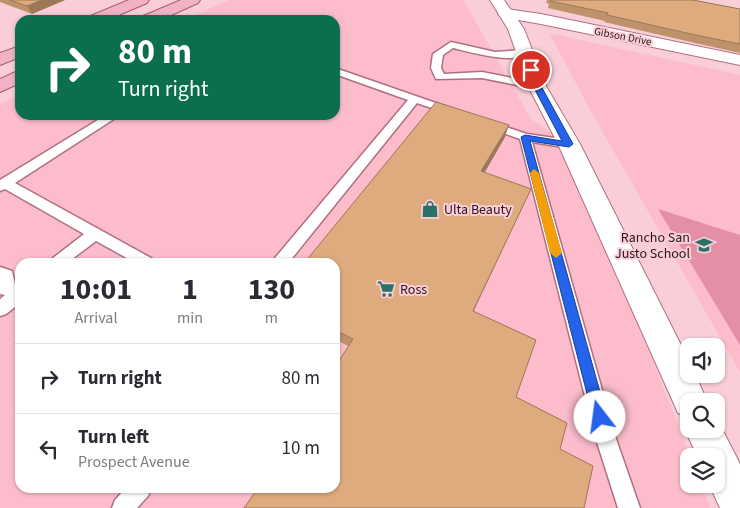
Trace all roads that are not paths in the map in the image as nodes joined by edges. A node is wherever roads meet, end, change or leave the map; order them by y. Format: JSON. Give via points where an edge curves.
{"nodes":[{"id":1,"x":142,"y":0,"type":"edge"},
{"id":2,"x":194,"y":0,"type":"edge"},
{"id":3,"x":497,"y":0,"type":"edge"},
{"id":4,"x":506,"y":14,"type":"junction"},
{"id":5,"x":106,"y":15,"type":"edge"},
{"id":6,"x":159,"y":15,"type":"edge"},
{"id":7,"x":15,"y":53,"type":"edge"},
{"id":8,"x":524,"y":53,"type":"junction"},
{"id":9,"x":0,"y":60,"type":"edge"},
{"id":10,"x":740,"y":60,"type":"edge"},
{"id":11,"x":340,"y":73,"type":"edge"},
{"id":12,"x":15,"y":78,"type":"edge"},
{"id":13,"x":0,"y":86,"type":"edge"},
{"id":14,"x":537,"y":86,"type":"junction"},
{"id":15,"x":415,"y":99,"type":"junction"},
{"id":16,"x":461,"y":115,"type":"edge"},
{"id":17,"x":106,"y":120,"type":"edge"},
{"id":18,"x":479,"y":121,"type":"edge"},
{"id":19,"x":525,"y":137,"type":"junction"},
{"id":20,"x":569,"y":144,"type":"junction"},
{"id":21,"x":2,"y":184,"type":"edge"},
{"id":22,"x":95,"y":234,"type":"junction"},
{"id":23,"x":63,"y":258,"type":"edge"},
{"id":24,"x":139,"y":258,"type":"edge"},
{"id":25,"x":283,"y":258,"type":"edge"},
{"id":26,"x":9,"y":287,"type":"edge"},
{"id":27,"x":0,"y":309,"type":"edge"},
{"id":28,"x":686,"y":393,"type":"edge"},
{"id":29,"x":707,"y":438,"type":"edge"},
{"id":30,"x":136,"y":493,"type":"edge"},
{"id":31,"x":740,"y":506,"type":"edge"},
{"id":32,"x":123,"y":508,"type":"edge"},
{"id":33,"x":629,"y":508,"type":"edge"}],
"edges":[{"from":1,"to":5,"type":"main road"},
{"from":2,"to":6,"type":"main road"},
{"from":3,"to":4,"type":"street"},
{"from":4,"to":8,"type":"street","via":[[516,29]]},
{"from":4,"to":10,"type":"street","name":"Gibson Drive"},
{"from":7,"to":9,"type":"main road"},
{"from":8,"to":14,"type":"street"},
{"from":8,"to":14,"type":"lane","via":[[495,55],[451,45],[438,54],[436,68],[440,76],[482,76]]},
{"from":11,"to":15,"type":"lane"},
{"from":12,"to":13,"type":"main road"},
{"from":14,"to":20,"type":"street"},
{"from":15,"to":16,"type":"lane"},
{"from":15,"to":25,"type":"lane"},
{"from":17,"to":21,"type":"lane"},
{"from":18,"to":19,"type":"lane"},
{"from":19,"to":20,"type":"lane"},
{"from":19,"to":33,"type":"lane","via":[[605,436]]},
{"from":20,"to":28,"type":"street"},
{"from":21,"to":22,"type":"lane"},
{"from":22,"to":23,"type":"lane"},
{"from":22,"to":24,"type":"lane"},
{"from":26,"to":27,"type":"lane"},
{"from":29,"to":31,"type":"street"},
{"from":30,"to":32,"type":"lane"}]}
